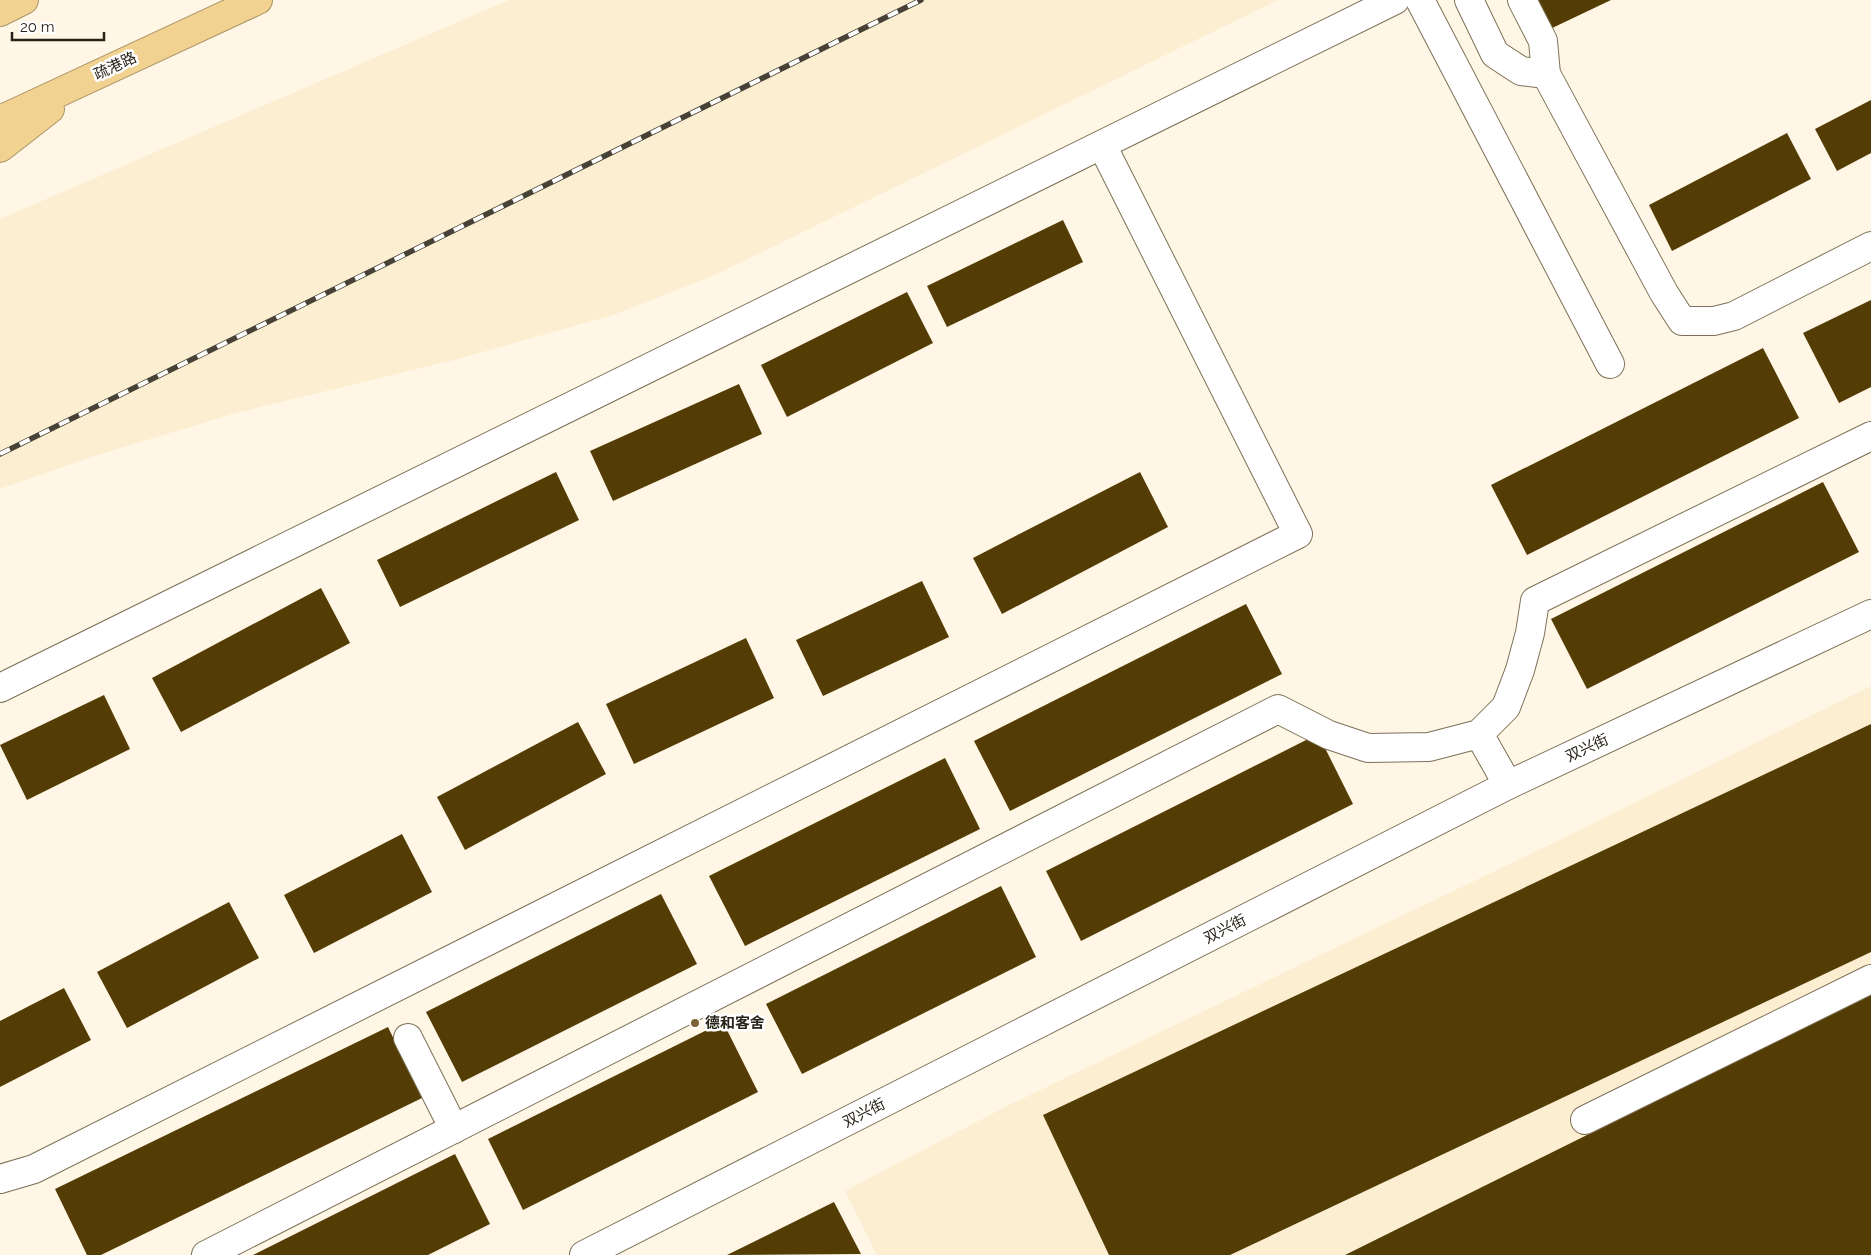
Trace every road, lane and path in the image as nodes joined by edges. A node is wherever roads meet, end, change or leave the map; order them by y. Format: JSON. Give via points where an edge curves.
{"nodes":[{"id":1,"x":12,"y":0,"type":"edge"},
{"id":2,"x":24,"y":0,"type":"edge"},
{"id":3,"x":258,"y":0,"type":"edge"},
{"id":4,"x":1395,"y":0,"type":"edge"},
{"id":5,"x":1420,"y":0,"type":"edge"},
{"id":6,"x":1469,"y":0,"type":"edge"},
{"id":7,"x":1522,"y":0,"type":"edge"},
{"id":8,"x":0,"y":4,"type":"edge"},
{"id":9,"x":0,"y":12,"type":"edge"},
{"id":10,"x":1546,"y":74,"type":"junction"},
{"id":11,"x":86,"y":80,"type":"junction"},
{"id":12,"x":0,"y":120,"type":"edge"},
{"id":13,"x":1102,"y":145,"type":"junction"},
{"id":14,"x":0,"y":148,"type":"edge"},
{"id":15,"x":1871,"y":246,"type":"edge"},
{"id":16,"x":1610,"y":364,"type":"dead end"},
{"id":17,"x":1871,"y":436,"type":"edge"},
{"id":18,"x":1871,"y":614,"type":"edge"},
{"id":19,"x":0,"y":688,"type":"edge"},
{"id":20,"x":1479,"y":734,"type":"junction"},
{"id":21,"x":1508,"y":785,"type":"junction"},
{"id":22,"x":1871,"y":979,"type":"edge"},
{"id":23,"x":408,"y":1038,"type":"dead end"},
{"id":24,"x":1585,"y":1120,"type":"dead end"},
{"id":25,"x":454,"y":1129,"type":"junction"},
{"id":26,"x":0,"y":1179,"type":"edge"},
{"id":27,"x":206,"y":1255,"type":"edge"},
{"id":28,"x":584,"y":1255,"type":"edge"}],
"edges":[{"from":1,"to":8,"type":"highway"},
{"from":2,"to":9,"type":"highway"},
{"from":3,"to":11,"type":"highway","name":"疏港路"},
{"from":4,"to":13,"type":"street"},
{"from":5,"to":16,"type":"street"},
{"from":6,"to":10,"type":"street","via":[[1495,54],[1521,71]]},
{"from":7,"to":10,"type":"street","via":[[1543,40]]},
{"from":10,"to":15,"type":"street","via":[[1682,321],[1714,321],[1734,316]]},
{"from":11,"to":12,"type":"highway","name":"疏港路"},
{"from":11,"to":14,"type":"highway"},
{"from":13,"to":19,"type":"street"},
{"from":13,"to":26,"type":"street","via":[[1298,534],[34,1169]]},
{"from":17,"to":20,"type":"street","via":[[1535,601],[1520,670],[1506,707]]},
{"from":18,"to":21,"type":"street","name":"双兴街"},
{"from":20,"to":21,"type":"street"},
{"from":20,"to":25,"type":"street","via":[[1429,748],[1368,748],[1329,735],[1278,709]]},
{"from":21,"to":28,"type":"street","name":"双兴街"},
{"from":22,"to":24,"type":"street"},
{"from":23,"to":25,"type":"street"},
{"from":25,"to":27,"type":"street"}]}
